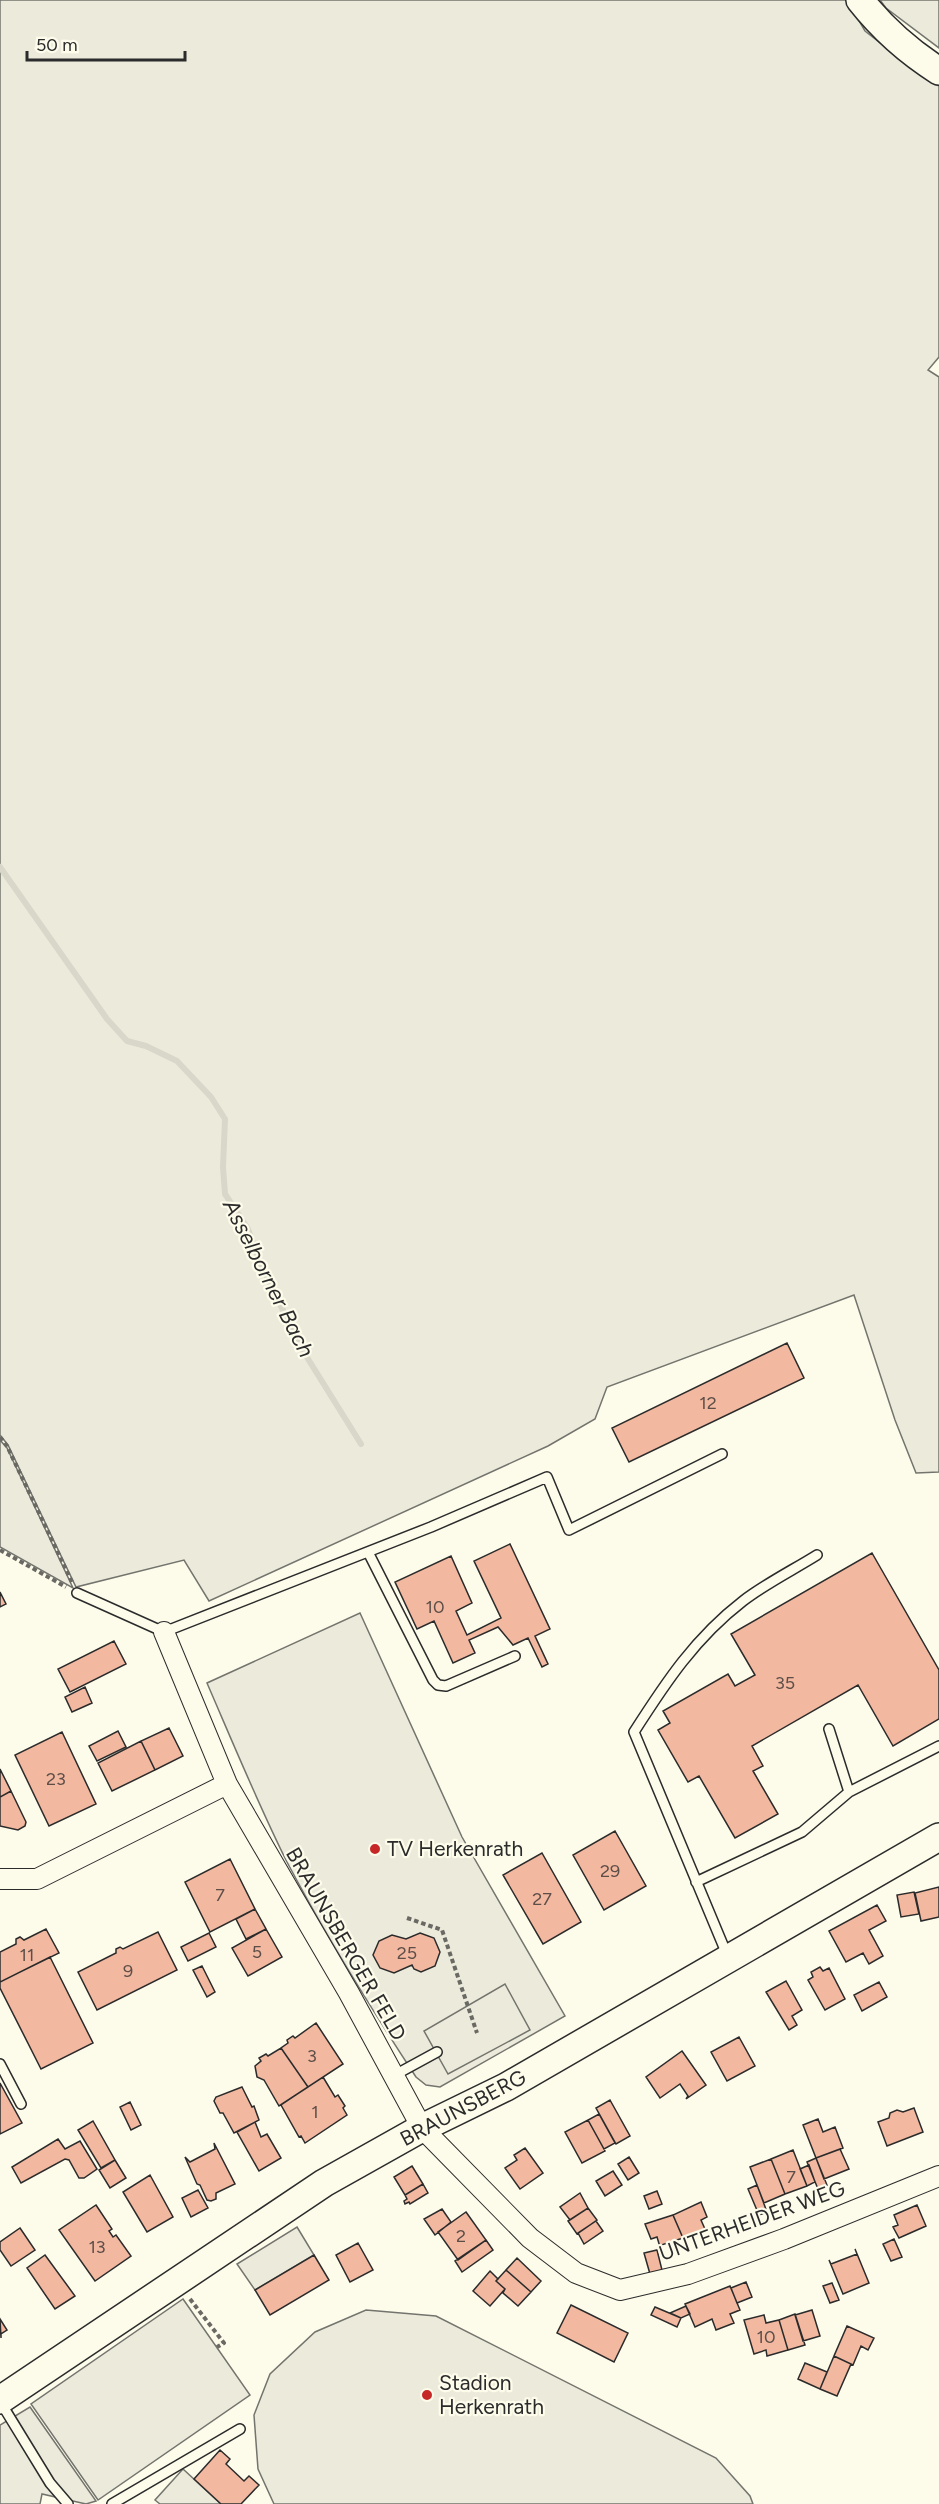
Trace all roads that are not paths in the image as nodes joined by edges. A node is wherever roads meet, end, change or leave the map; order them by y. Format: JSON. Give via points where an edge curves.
{"nodes":[{"id":1,"x":860,"y":0,"type":"edge"},
{"id":2,"x":939,"y":71,"type":"edge"},
{"id":3,"x":722,"y":1454,"type":"dead end"},
{"id":4,"x":368,"y":1552,"type":"junction"},
{"id":5,"x":817,"y":1556,"type":"dead end"},
{"id":6,"x":77,"y":1593,"type":"road end"},
{"id":7,"x":164,"y":1632,"type":"junction"},
{"id":8,"x":515,"y":1656,"type":"dead end"},
{"id":9,"x":829,"y":1729,"type":"dead end"},
{"id":10,"x":939,"y":1746,"type":"edge"},
{"id":11,"x":227,"y":1784,"type":"junction"},
{"id":12,"x":849,"y":1792,"type":"junction"},
{"id":13,"x":939,"y":1837,"type":"edge"},
{"id":14,"x":0,"y":1879,"type":"edge"},
{"id":15,"x":696,"y":1882,"type":"junction"},
{"id":16,"x":728,"y":1958,"type":"junction"},
{"id":17,"x":437,"y":2052,"type":"dead end"},
{"id":18,"x":0,"y":2064,"type":"edge"},
{"id":19,"x":393,"y":2076,"type":"junction"},
{"id":20,"x":21,"y":2104,"type":"dead end"},
{"id":21,"x":422,"y":2128,"type":"junction"},
{"id":22,"x":939,"y":2176,"type":"edge"},
{"id":23,"x":0,"y":2400,"type":"edge"},
{"id":24,"x":240,"y":2429,"type":"dead end"},
{"id":25,"x":68,"y":2504,"type":"edge"},
{"id":26,"x":112,"y":2504,"type":"edge"}],
"edges":[{"from":1,"to":2,"type":"main road","via":[[914,55]]},
{"from":3,"to":4,"type":"lane","via":[[569,1530],[547,1477]]},
{"from":4,"to":7,"type":"lane"},
{"from":4,"to":8,"type":"lane","via":[[438,1685],[446,1686]]},
{"from":5,"to":15,"type":"lane","via":[[744,1600],[712,1628],[670,1675],[634,1732]]},
{"from":6,"to":7,"type":"lane"},
{"from":7,"to":11,"type":"street","name":"BRAUNSBERGER FELD"},
{"from":9,"to":12,"type":"lane"},
{"from":10,"to":12,"type":"lane"},
{"from":11,"to":14,"type":"street","via":[[37,1879]]},
{"from":11,"to":19,"type":"street","name":"BRAUNSBERGER FELD"},
{"from":12,"to":15,"type":"lane","via":[[802,1832]]},
{"from":13,"to":16,"type":"main road","name":"BRAUNSBERG"},
{"from":15,"to":16,"type":"lane"},
{"from":16,"to":21,"type":"main road","name":"BRAUNSBERG","via":[[506,2087]]},
{"from":17,"to":19,"type":"lane"},
{"from":18,"to":20,"type":"lane"},
{"from":19,"to":21,"type":"street","name":"BRAUNSBERGER FELD"},
{"from":21,"to":22,"type":"street","name":"UNTERHEIDER WEG","via":[[530,2238],[576,2273],[620,2290],[688,2274]]},
{"from":21,"to":23,"type":"main road","name":"BRAUNSBERG","via":[[324,2183]]},
{"from":23,"to":25,"type":"lane","via":[[50,2483]]},
{"from":24,"to":26,"type":"lane"}]}
